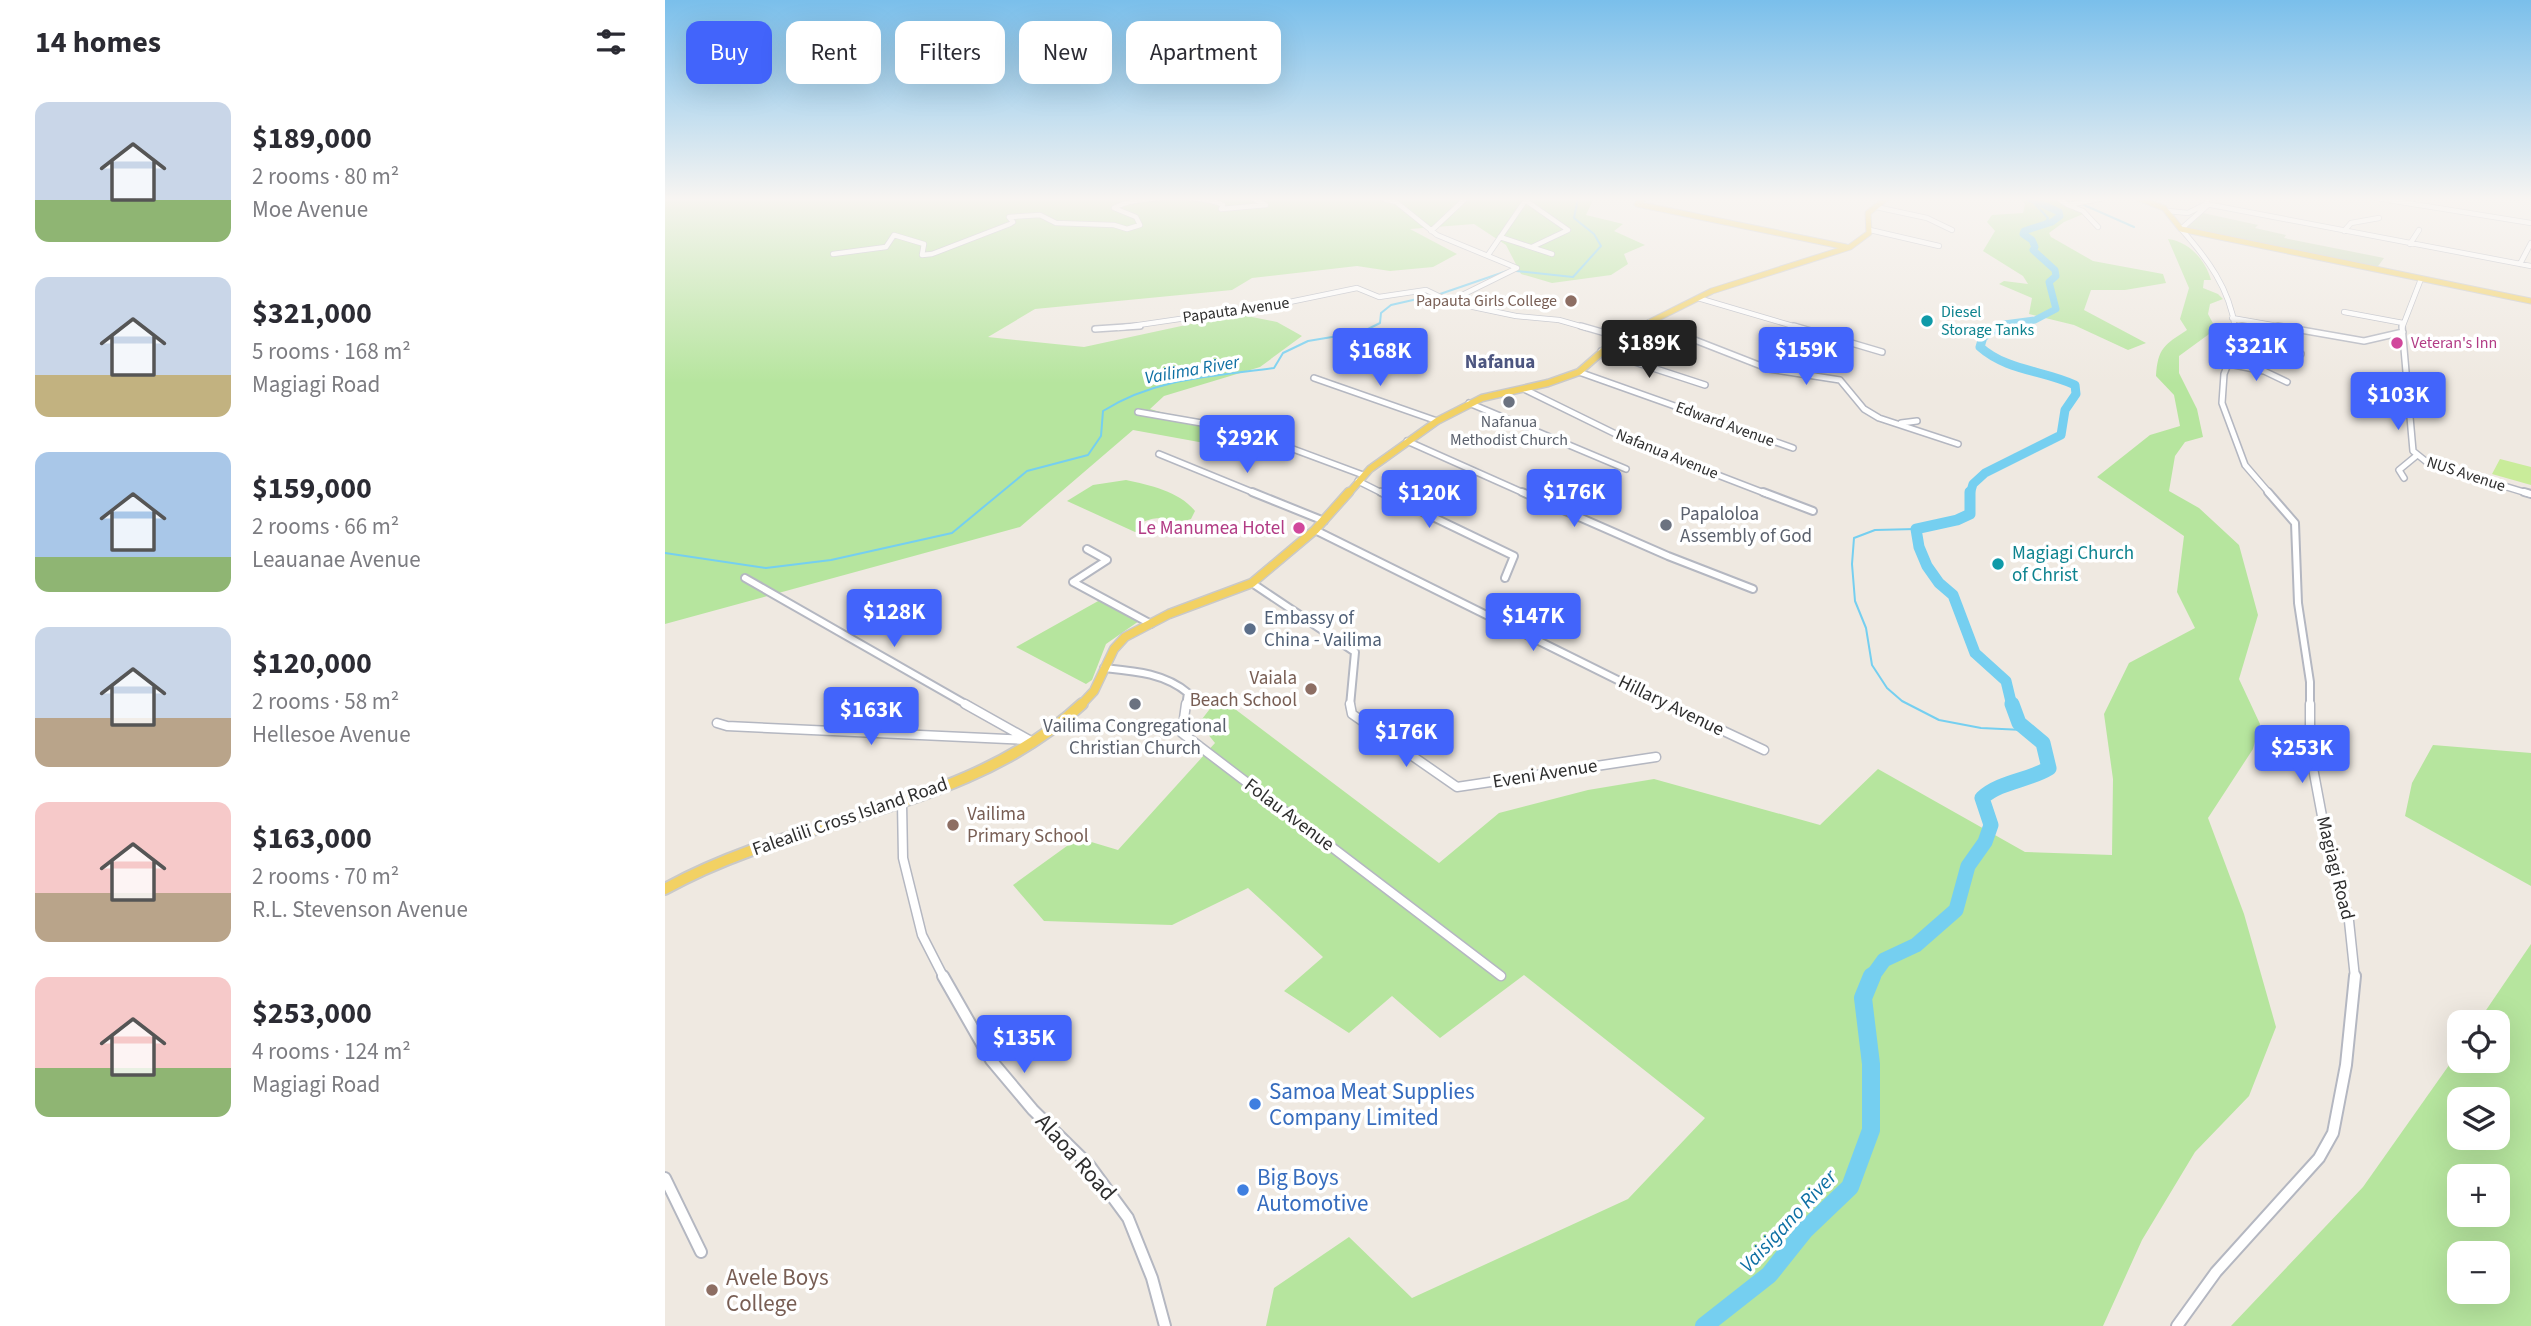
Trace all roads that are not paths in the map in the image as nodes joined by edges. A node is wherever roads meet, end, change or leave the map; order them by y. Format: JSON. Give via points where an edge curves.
{"nodes":[{"id":1,"x":1498,"y":260,"type":"edge"},
{"id":2,"x":1808,"y":260,"type":"edge"},
{"id":3,"x":2207,"y":260,"type":"edge"},
{"id":4,"x":2329,"y":260,"type":"edge"},
{"id":5,"x":2498,"y":260,"type":"edge"},
{"id":6,"x":2522,"y":260,"type":"edge"},
{"id":7,"x":2520,"y":264,"type":"junction"},
{"id":8,"x":2531,"y":266,"type":"edge"},
{"id":9,"x":2421,"y":279,"type":"junction"},
{"id":10,"x":1698,"y":298,"type":"junction"},
{"id":11,"x":1450,"y":301,"type":"junction"},
{"id":12,"x":2531,"y":301,"type":"edge"},
{"id":13,"x":2344,"y":312,"type":"dead end"},
{"id":14,"x":2232,"y":318,"type":"junction"},
{"id":15,"x":1649,"y":322,"type":"junction"},
{"id":16,"x":2403,"y":323,"type":"junction"},
{"id":17,"x":1095,"y":329,"type":"dead end"},
{"id":18,"x":2403,"y":332,"type":"junction"},
{"id":19,"x":1619,"y":337,"type":"junction"},
{"id":20,"x":2237,"y":341,"type":"junction"},
{"id":21,"x":1601,"y":351,"type":"junction"},
{"id":22,"x":1882,"y":352,"type":"dead end"},
{"id":23,"x":2301,"y":354,"type":"dead end"},
{"id":24,"x":2229,"y":364,"type":"junction"},
{"id":25,"x":1579,"y":372,"type":"junction"},
{"id":26,"x":1314,"y":378,"type":"dead end"},
{"id":27,"x":2287,"y":382,"type":"dead end"},
{"id":28,"x":1705,"y":385,"type":"dead end"},
{"id":29,"x":1524,"y":389,"type":"junction"},
{"id":30,"x":1469,"y":403,"type":"junction"},
{"id":31,"x":1138,"y":412,"type":"dead end"},
{"id":32,"x":1437,"y":421,"type":"junction"},
{"id":33,"x":1917,"y":421,"type":"dead end"},
{"id":34,"x":1897,"y":424,"type":"junction"},
{"id":35,"x":1407,"y":441,"type":"junction"},
{"id":36,"x":1958,"y":444,"type":"dead end"},
{"id":37,"x":1793,"y":448,"type":"dead end"},
{"id":38,"x":1159,"y":454,"type":"dead end"},
{"id":39,"x":2416,"y":456,"type":"junction"},
{"id":40,"x":1626,"y":469,"type":"dead end"},
{"id":41,"x":1361,"y":478,"type":"junction"},
{"id":42,"x":2404,"y":478,"type":"dead end"},
{"id":43,"x":2531,"y":494,"type":"edge"},
{"id":44,"x":1813,"y":511,"type":"dead end"},
{"id":45,"x":1325,"y":521,"type":"junction"},
{"id":46,"x":1315,"y":530,"type":"junction"},
{"id":47,"x":1087,"y":549,"type":"dead end"},
{"id":48,"x":745,"y":578,"type":"dead end"},
{"id":49,"x":1505,"y":578,"type":"dead end"},
{"id":50,"x":1252,"y":583,"type":"junction"},
{"id":51,"x":1753,"y":589,"type":"dead end"},
{"id":52,"x":1151,"y":624,"type":"junction"},
{"id":53,"x":1104,"y":668,"type":"junction"},
{"id":54,"x":717,"y":723,"type":"dead end"},
{"id":55,"x":1031,"y":741,"type":"junction"},
{"id":56,"x":1764,"y":750,"type":"dead end"},
{"id":57,"x":1656,"y":757,"type":"dead end"},
{"id":58,"x":902,"y":803,"type":"junction"},
{"id":59,"x":665,"y":889,"type":"edge"},
{"id":60,"x":1501,"y":976,"type":"dead end"},
{"id":61,"x":665,"y":1178,"type":"edge"},
{"id":62,"x":701,"y":1252,"type":"dead end"},
{"id":63,"x":1165,"y":1326,"type":"edge"},
{"id":64,"x":2177,"y":1326,"type":"edge"}],
"edges":[{"from":1,"to":11,"type":"street","via":[[1517,268]]},
{"from":2,"to":10,"type":"main road","name":"Falealili Cross Island Road"},
{"from":3,"to":14,"type":"street","via":[[2232,305]]},
{"from":4,"to":9,"type":"main road"},
{"from":5,"to":7,"type":"street"},
{"from":6,"to":7,"type":"street"},
{"from":7,"to":8,"type":"street"},
{"from":9,"to":12,"type":"main road"},
{"from":9,"to":16,"type":"street","name":"NUS Avenue"},
{"from":10,"to":15,"type":"main road","name":"Falealili Cross Island Road"},
{"from":10,"to":22,"type":"street"},
{"from":11,"to":17,"type":"street","name":"Papauta Avenue","via":[[1426,289],[1379,297],[1350,289],[1275,306]]},
{"from":11,"to":19,"type":"street","name":"Papauta Avenue","via":[[1559,320]]},
{"from":13,"to":16,"type":"street"},
{"from":14,"to":18,"type":"street","via":[[2364,341]]},
{"from":14,"to":20,"type":"street"},
{"from":15,"to":19,"type":"main road","name":"Falealili Cross Island Road"},
{"from":15,"to":34,"type":"street","via":[[1769,369],[1840,380],[1868,412]]},
{"from":16,"to":18,"type":"street","name":"NUS Avenue"},
{"from":18,"to":39,"type":"street","name":"NUS Avenue"},
{"from":19,"to":21,"type":"main road","name":"Falealili Cross Island Road"},
{"from":20,"to":23,"type":"street"},
{"from":20,"to":24,"type":"street","name":"Magiagi Road"},
{"from":21,"to":25,"type":"main road","name":"Falealili Cross Island Road"},
{"from":21,"to":28,"type":"street"},
{"from":24,"to":27,"type":"street"},
{"from":24,"to":64,"type":"street","name":"Magiagi Road","via":[[2222,403],[2245,465],[2295,523],[2298,603],[2311,689],[2310,752],[2349,921],[2355,979],[2333,1133],[2319,1158],[2216,1272]]},
{"from":25,"to":29,"type":"main road","name":"Falealili Cross Island Road"},
{"from":25,"to":37,"type":"street","name":"Edward Avenue"},
{"from":26,"to":32,"type":"street"},
{"from":29,"to":30,"type":"main road","name":"Falealili Cross Island Road"},
{"from":29,"to":44,"type":"street","name":"Nafanua Avenue","via":[[1632,442]]},
{"from":30,"to":32,"type":"main road","name":"Falealili Cross Island Road"},
{"from":30,"to":40,"type":"street"},
{"from":31,"to":41,"type":"street","via":[[1242,430]]},
{"from":32,"to":35,"type":"main road","name":"Falealili Cross Island Road"},
{"from":33,"to":34,"type":"street"},
{"from":34,"to":36,"type":"street"},
{"from":35,"to":41,"type":"main road","name":"Falealili Cross Island Road"},
{"from":35,"to":51,"type":"street"},
{"from":38,"to":45,"type":"street"},
{"from":39,"to":42,"type":"street","via":[[2399,470]]},
{"from":39,"to":43,"type":"street","name":"NUS Avenue"},
{"from":41,"to":45,"type":"main road","name":"Falealili Cross Island Road"},
{"from":41,"to":49,"type":"street","via":[[1514,556]]},
{"from":45,"to":46,"type":"main road","name":"Falealili Cross Island Road"},
{"from":46,"to":50,"type":"main road","name":"Falealili Cross Island Road"},
{"from":46,"to":56,"type":"street","name":"Hillary Avenue"},
{"from":47,"to":52,"type":"street","via":[[1107,560],[1073,582]]},
{"from":48,"to":55,"type":"street"},
{"from":50,"to":52,"type":"main road","name":"Falealili Cross Island Road"},
{"from":50,"to":57,"type":"street","name":"Eveni Avenue","via":[[1355,652],[1352,713],[1457,787]]},
{"from":52,"to":53,"type":"main road","name":"Falealili Cross Island Road","via":[[1119,643]]},
{"from":53,"to":55,"type":"main road","name":"Falealili Cross Island Road","via":[[1088,699]]},
{"from":53,"to":60,"type":"street","name":"Folau Avenue","via":[[1156,675],[1183,687],[1188,693],[1182,733]]},
{"from":54,"to":55,"type":"street"},
{"from":55,"to":58,"type":"main road","name":"Falealili Cross Island Road","via":[[989,767]]},
{"from":58,"to":59,"type":"main road","name":"Falealili Cross Island Road","via":[[768,843]]},
{"from":58,"to":63,"type":"street","name":"Alaoa Road","via":[[903,858],[922,936],[936,964],[991,1060],[1089,1166],[1128,1218]]},
{"from":61,"to":62,"type":"street"}]}
